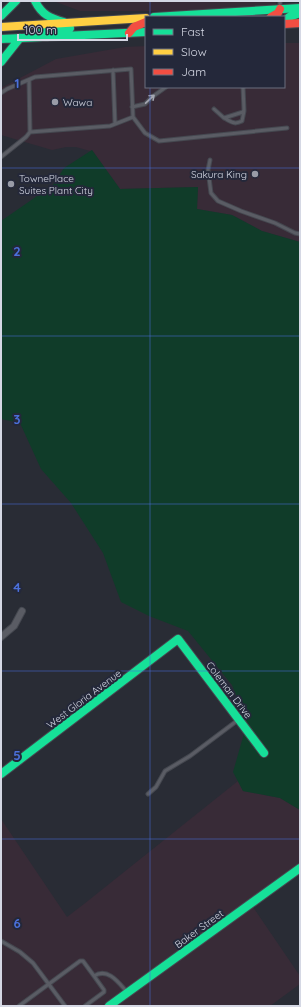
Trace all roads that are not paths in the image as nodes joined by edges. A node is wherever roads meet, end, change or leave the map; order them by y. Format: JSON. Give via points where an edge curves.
{"nodes":[{"id":1,"x":16,"y":1,"type":"edge"},
{"id":2,"x":35,"y":1,"type":"edge"},
{"id":3,"x":280,"y":5,"type":"edge"},
{"id":4,"x":300,"y":8,"type":"edge"},
{"id":5,"x":300,"y":13,"type":"edge"},
{"id":6,"x":1,"y":16,"type":"edge"},
{"id":7,"x":170,"y":16,"type":"edge"},
{"id":8,"x":273,"y":16,"type":"edge"},
{"id":9,"x":143,"y":19,"type":"edge"},
{"id":10,"x":285,"y":20,"type":"edge"},
{"id":11,"x":64,"y":22,"type":"junction"},
{"id":12,"x":285,"y":23,"type":"edge"},
{"id":13,"x":300,"y":23,"type":"edge"},
{"id":14,"x":1,"y":27,"type":"edge"},
{"id":15,"x":145,"y":32,"type":"edge"},
{"id":16,"x":129,"y":33,"type":"junction"},
{"id":17,"x":50,"y":37,"type":"junction"},
{"id":18,"x":20,"y":38,"type":"junction"},
{"id":19,"x":1,"y":39,"type":"edge"},
{"id":20,"x":1,"y":62,"type":"edge"},
{"id":21,"x":113,"y":70,"type":"junction"},
{"id":22,"x":29,"y":80,"type":"junction"},
{"id":23,"x":165,"y":88,"type":"edge"},
{"id":24,"x":243,"y":88,"type":"edge"},
{"id":25,"x":1,"y":93,"type":"edge"},
{"id":26,"x":132,"y":107,"type":"junction"},
{"id":27,"x":214,"y":109,"type":"dead end"},
{"id":28,"x":244,"y":110,"type":"junction"},
{"id":29,"x":133,"y":117,"type":"junction"},
{"id":30,"x":224,"y":118,"type":"junction"},
{"id":31,"x":115,"y":123,"type":"junction"},
{"id":32,"x":287,"y":128,"type":"dead end"},
{"id":33,"x":30,"y":132,"type":"junction"},
{"id":34,"x":1,"y":157,"type":"edge"},
{"id":35,"x":210,"y":160,"type":"dead end"},
{"id":36,"x":300,"y":234,"type":"edge"},
{"id":37,"x":22,"y":611,"type":"dead end"},
{"id":38,"x":1,"y":637,"type":"edge"},
{"id":39,"x":178,"y":639,"type":"joint"},
{"id":40,"x":239,"y":719,"type":"junction"},
{"id":41,"x":264,"y":753,"type":"dead end"},
{"id":42,"x":1,"y":774,"type":"edge"},
{"id":43,"x":148,"y":794,"type":"dead end"},
{"id":44,"x":300,"y":868,"type":"edge"},
{"id":45,"x":1,"y":941,"type":"edge"},
{"id":46,"x":94,"y":976,"type":"junction"},
{"id":47,"x":49,"y":984,"type":"junction"},
{"id":48,"x":127,"y":993,"type":"junction"},
{"id":49,"x":19,"y":1006,"type":"edge"},
{"id":50,"x":65,"y":1006,"type":"edge"},
{"id":51,"x":85,"y":1006,"type":"edge"},
{"id":52,"x":109,"y":1006,"type":"edge"}],
"edges":[{"from":1,"to":6,"type":"main road"},
{"from":2,"to":11,"type":"main road","via":[[43,14]]},
{"from":3,"to":4,"type":"main road"},
{"from":3,"to":7,"type":"main road"},
{"from":3,"to":8,"type":"main road","via":[[278,13]]},
{"from":5,"to":10,"type":"main road"},
{"from":9,"to":11,"type":"main road"},
{"from":9,"to":16,"type":"main road"},
{"from":9,"to":17,"type":"main road","via":[[40,32],[41,35]]},
{"from":11,"to":14,"type":"main road"},
{"from":12,"to":13,"type":"main road"},
{"from":15,"to":16,"type":"main road"},
{"from":16,"to":17,"type":"main road"},
{"from":17,"to":18,"type":"main road"},
{"from":18,"to":19,"type":"main road"},
{"from":18,"to":20,"type":"main road"},
{"from":21,"to":22,"type":"lane","via":[[35,77]]},
{"from":21,"to":26,"type":"lane","via":[[131,69]]},
{"from":21,"to":31,"type":"lane"},
{"from":22,"to":25,"type":"lane"},
{"from":22,"to":33,"type":"lane"},
{"from":26,"to":23,"type":"lane","one_way":true,"via":[[145,104]]},
{"from":24,"to":28,"type":"lane"},
{"from":26,"to":29,"type":"lane"},
{"from":27,"to":30,"type":"lane"},
{"from":28,"to":30,"type":"lane"},
{"from":28,"to":30,"type":"lane","via":[[242,120],[237,123]]},
{"from":29,"to":31,"type":"lane"},
{"from":29,"to":32,"type":"lane","via":[[145,133],[159,141]]},
{"from":31,"to":33,"type":"lane","via":[[110,126]]},
{"from":33,"to":34,"type":"lane"},
{"from":35,"to":36,"type":"lane","via":[[208,170],[211,193],[218,201]]},
{"from":37,"to":38,"type":"street","via":[[14,626]]},
{"from":39,"to":40,"type":"main road","name":"Coleman Drive"},
{"from":39,"to":42,"type":"main road","name":"West Gloria Avenue"},
{"from":40,"to":41,"type":"main road","name":"Coleman Drive"},
{"from":40,"to":43,"type":"lane","via":[[190,756],[165,771],[156,787]]},
{"from":44,"to":48,"type":"main road","name":"Baker Street"},
{"from":45,"to":47,"type":"lane","via":[[33,963]]},
{"from":46,"to":47,"type":"lane","via":[[83,961],[80,961]]},
{"from":46,"to":48,"type":"lane","via":[[113,976]]},
{"from":46,"to":51,"type":"lane","via":[[104,992]]},
{"from":47,"to":49,"type":"lane"},
{"from":47,"to":50,"type":"lane"},
{"from":48,"to":52,"type":"main road","name":"Baker Street"}]}
